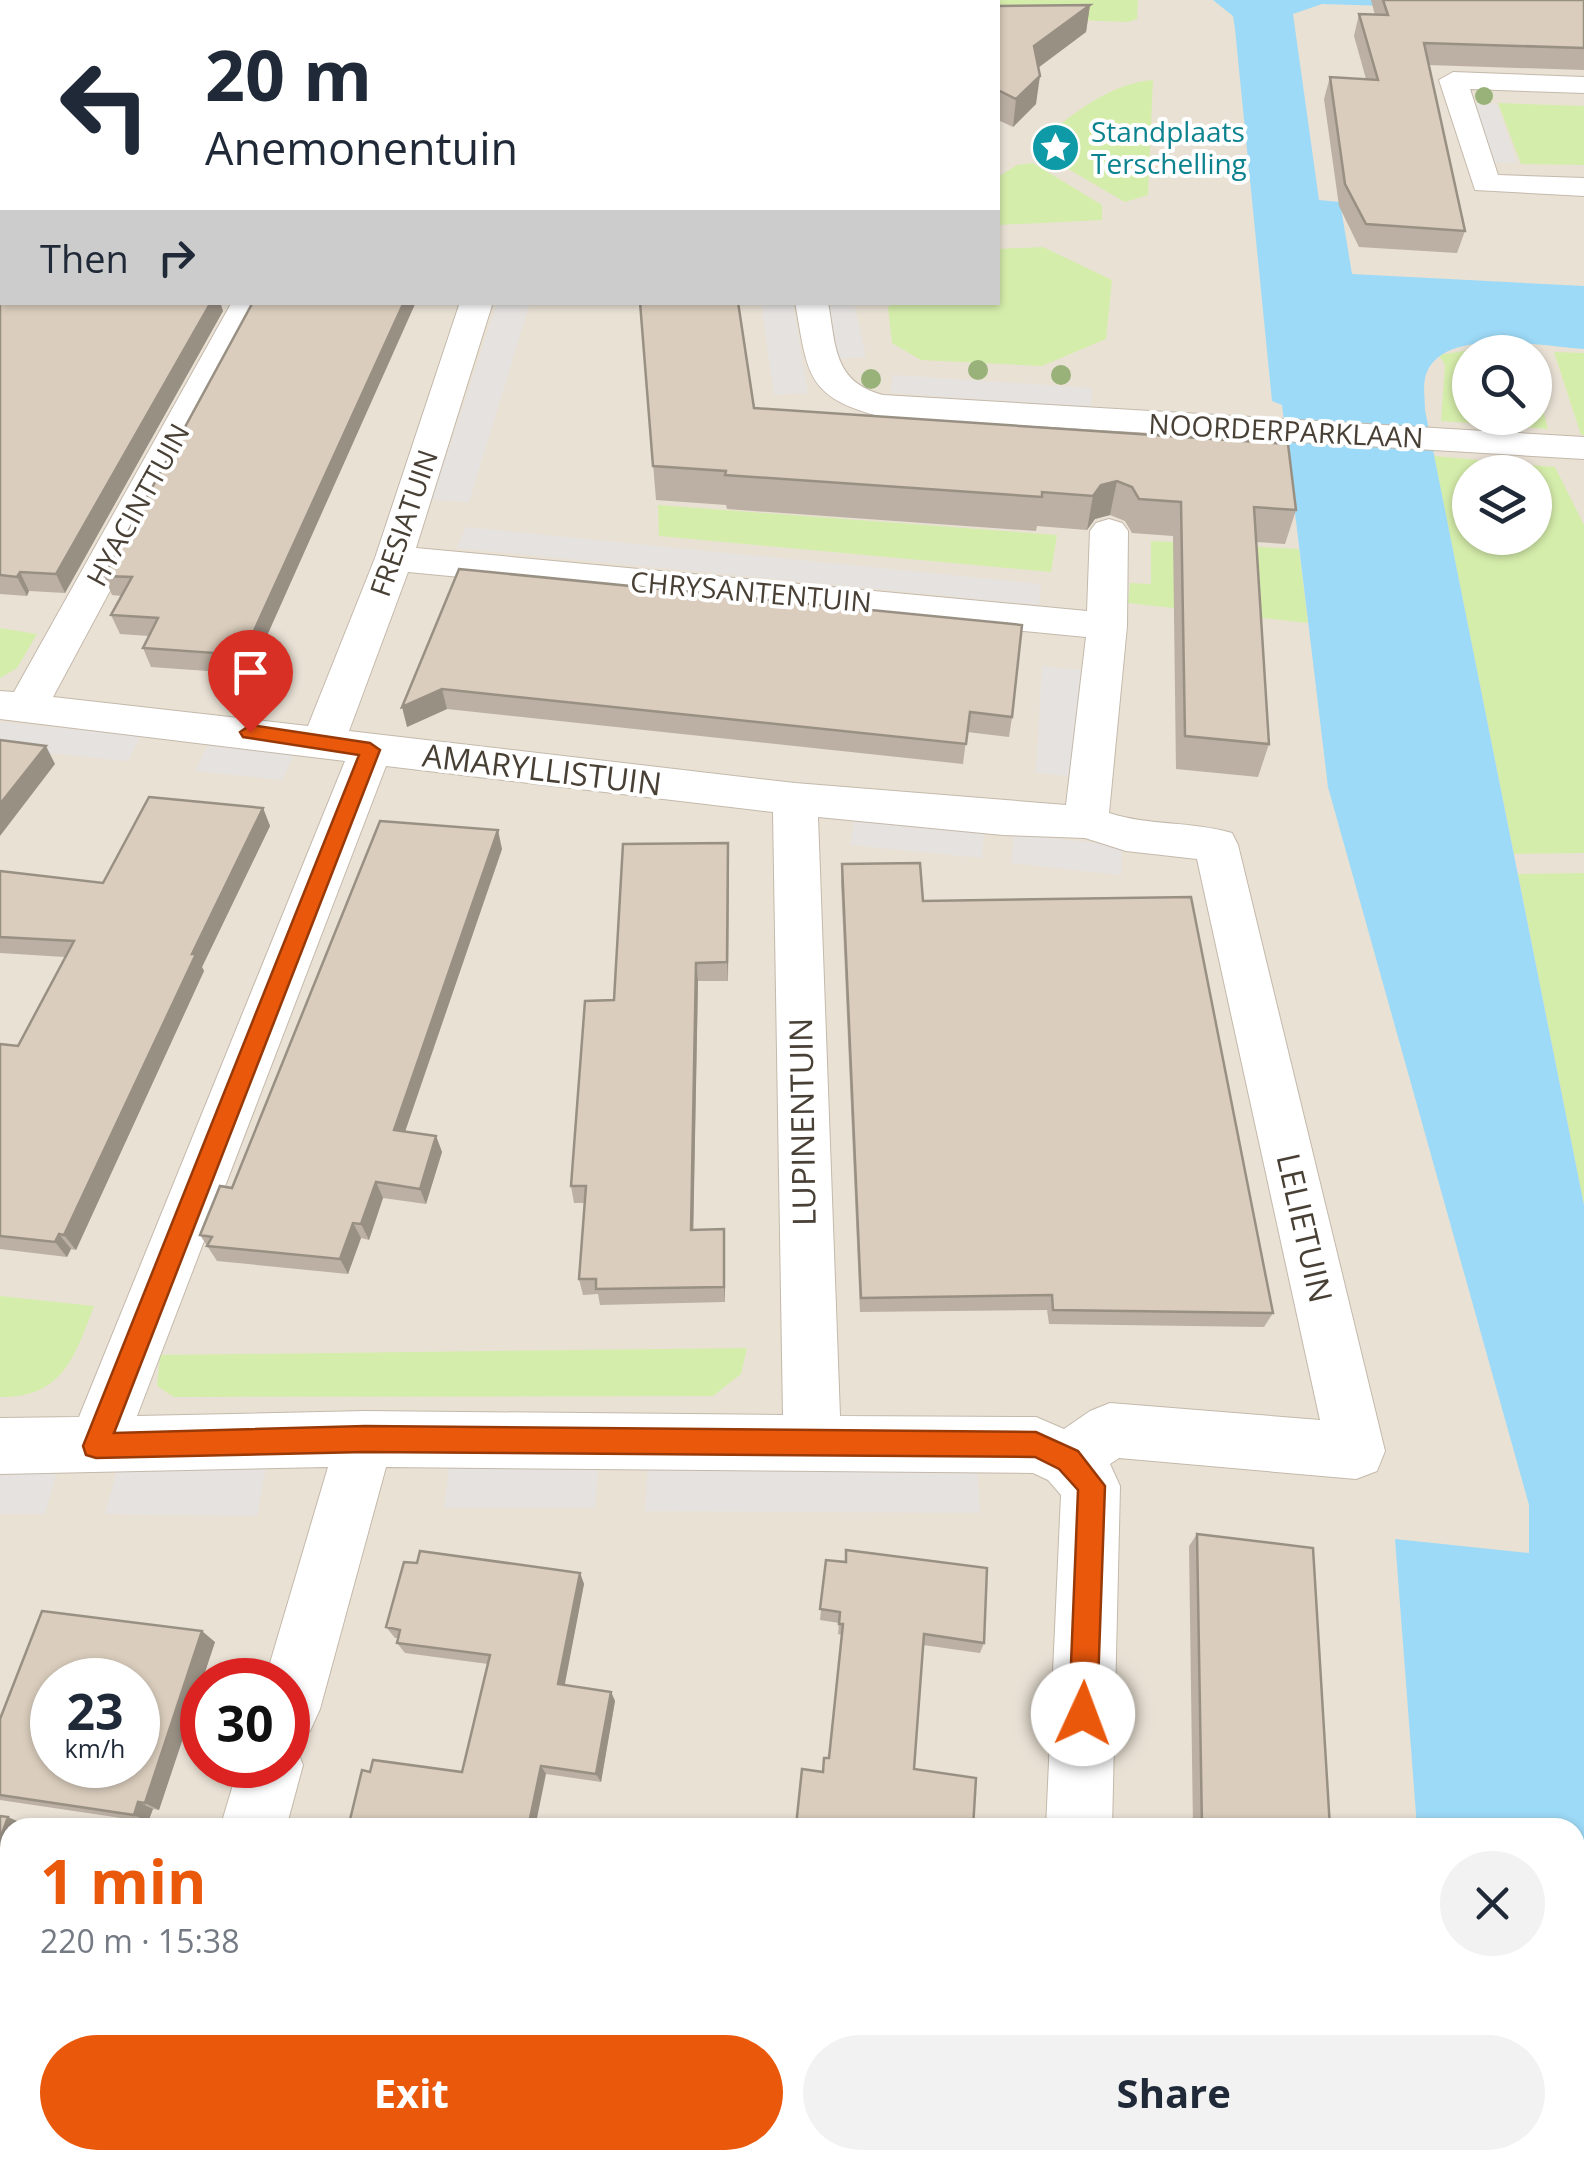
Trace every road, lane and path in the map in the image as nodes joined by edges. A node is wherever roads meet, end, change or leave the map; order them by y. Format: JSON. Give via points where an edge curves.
{"nodes":[{"id":1,"x":1584,"y":85,"type":"edge"},
{"id":2,"x":1584,"y":187,"type":"edge"},
{"id":3,"x":247,"y":305,"type":"edge"},
{"id":4,"x":476,"y":305,"type":"edge"},
{"id":5,"x":812,"y":305,"type":"edge"},
{"id":6,"x":1584,"y":448,"type":"edge"},
{"id":7,"x":1109,"y":531,"type":"edge"},
{"id":8,"x":394,"y":558,"type":"junction"},
{"id":9,"x":1107,"y":626,"type":"junction"},
{"id":10,"x":14,"y":706,"type":"edge"},
{"id":11,"x":347,"y":745,"type":"junction"},
{"id":12,"x":795,"y":799,"type":"junction"},
{"id":13,"x":1086,"y":822,"type":"junction"},
{"id":14,"x":365,"y":1439,"type":"junction"},
{"id":15,"x":812,"y":1444,"type":"junction"},
{"id":16,"x":0,"y":1446,"type":"edge"},
{"id":17,"x":96,"y":1446,"type":"junction"},
{"id":18,"x":1069,"y":1460,"type":"junction"},
{"id":19,"x":303,"y":1658,"type":"edge"},
{"id":20,"x":265,"y":1788,"type":"edge"},
{"id":21,"x":257,"y":1818,"type":"edge"},
{"id":22,"x":1079,"y":1818,"type":"edge"}],
"edges":[{"from":1,"to":2,"type":"street","via":[[1454,80],[1486,184]]},
{"from":3,"to":10,"type":"street","name":"HYACINTTUIN"},
{"from":4,"to":8,"type":"street","name":"FRESIATUIN"},
{"from":5,"to":6,"type":"street","name":"NOORDERPARKLAAN","via":[[828,380],[855,401],[882,406],[1108,437],[1171,421]]},
{"from":7,"to":9,"type":"street"},
{"from":8,"to":9,"type":"street","name":"CHRYSANTENTUIN"},
{"from":8,"to":11,"type":"street","name":"FRESIATUIN"},
{"from":9,"to":13,"type":"street"},
{"from":10,"to":11,"type":"street","name":"AMARYLLISTUIN"},
{"from":11,"to":12,"type":"street","name":"AMARYLLISTUIN"},
{"from":11,"to":17,"type":"street","name":"FRESIATUIN"},
{"from":12,"to":13,"type":"street","name":"AMARYLLISTUIN"},
{"from":12,"to":15,"type":"street","name":"LUPINENTUIN"},
{"from":13,"to":18,"type":"street","name":"LELIETUIN","via":[[1126,835],[1216,846],[1356,1451],[1110,1430]]},
{"from":14,"to":15,"type":"street"},
{"from":14,"to":17,"type":"street"},
{"from":14,"to":19,"type":"street"},
{"from":15,"to":18,"type":"street","via":[[1036,1445]]},
{"from":16,"to":17,"type":"street"},
{"from":18,"to":22,"type":"street","via":[[1091,1486]]},
{"from":20,"to":21,"type":"street"}]}
